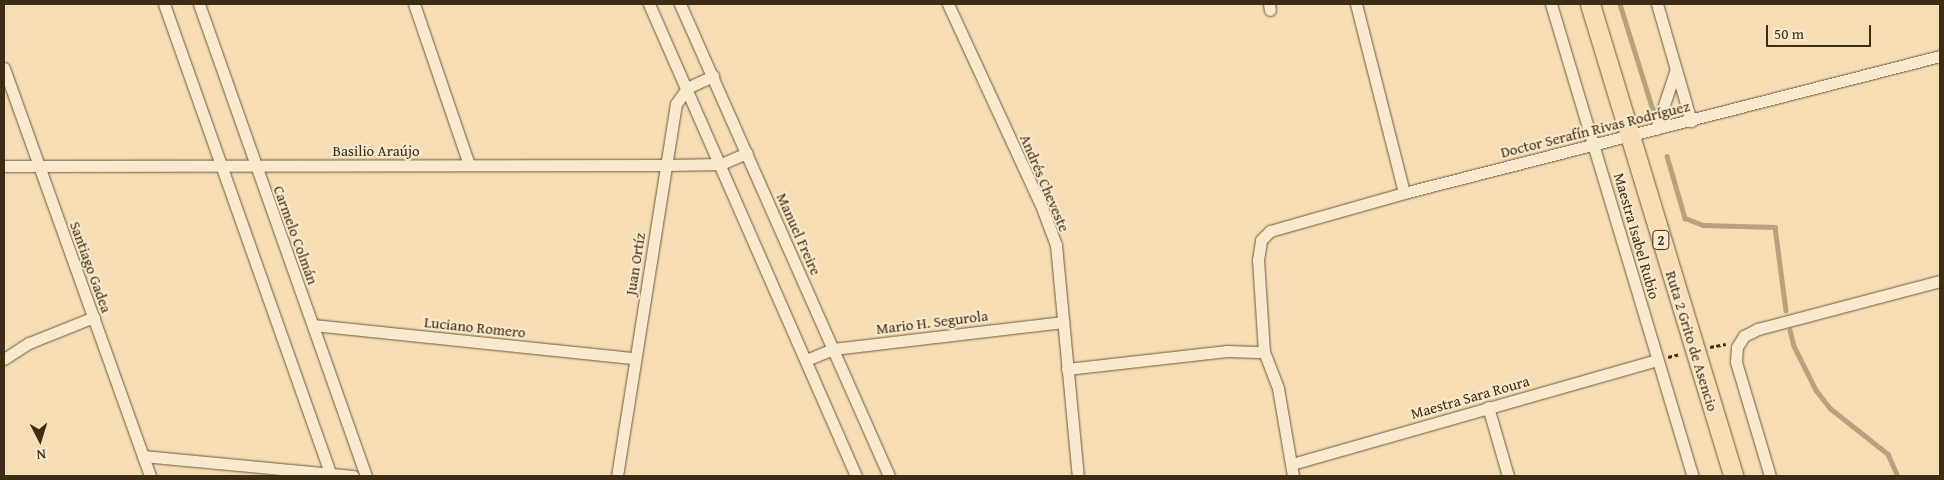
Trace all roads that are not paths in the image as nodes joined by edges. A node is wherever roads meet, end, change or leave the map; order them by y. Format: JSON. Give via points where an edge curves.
{"nodes":[{"id":1,"x":164,"y":4,"type":"edge"},
{"id":2,"x":199,"y":4,"type":"edge"},
{"id":3,"x":414,"y":4,"type":"edge"},
{"id":4,"x":649,"y":4,"type":"edge"},
{"id":5,"x":680,"y":4,"type":"edge"},
{"id":6,"x":948,"y":4,"type":"edge"},
{"id":7,"x":1356,"y":4,"type":"edge"},
{"id":8,"x":1551,"y":4,"type":"edge"},
{"id":9,"x":1590,"y":4,"type":"edge"},
{"id":10,"x":1657,"y":4,"type":"edge"},
{"id":11,"x":1940,"y":56,"type":"edge"},
{"id":12,"x":1676,"y":67,"type":"junction"},
{"id":13,"x":4,"y":68,"type":"edge"},
{"id":14,"x":713,"y":76,"type":"junction"},
{"id":15,"x":687,"y":88,"type":"junction"},
{"id":16,"x":1690,"y":121,"type":"junction"},
{"id":17,"x":1656,"y":129,"type":"junction"},
{"id":18,"x":1629,"y":136,"type":"junction"},
{"id":19,"x":1594,"y":144,"type":"junction"},
{"id":20,"x":747,"y":153,"type":"junction"},
{"id":21,"x":721,"y":164,"type":"junction"},
{"id":22,"x":469,"y":165,"type":"junction"},
{"id":23,"x":666,"y":165,"type":"junction"},
{"id":24,"x":4,"y":166,"type":"edge"},
{"id":25,"x":38,"y":166,"type":"junction"},
{"id":26,"x":220,"y":166,"type":"junction"},
{"id":27,"x":255,"y":166,"type":"junction"},
{"id":28,"x":1404,"y":193,"type":"junction"},
{"id":29,"x":1940,"y":280,"type":"edge"},
{"id":30,"x":94,"y":317,"type":"junction"},
{"id":31,"x":1063,"y":322,"type":"junction"},
{"id":32,"x":313,"y":325,"type":"junction"},
{"id":33,"x":833,"y":348,"type":"junction"},
{"id":34,"x":1264,"y":352,"type":"junction"},
{"id":35,"x":634,"y":358,"type":"junction"},
{"id":36,"x":4,"y":359,"type":"edge"},
{"id":37,"x":806,"y":360,"type":"junction"},
{"id":38,"x":1657,"y":360,"type":"junction"},
{"id":39,"x":1067,"y":369,"type":"junction"},
{"id":40,"x":1488,"y":407,"type":"junction"},
{"id":41,"x":143,"y":456,"type":"junction"},
{"id":42,"x":1292,"y":464,"type":"junction"},
{"id":43,"x":330,"y":474,"type":"junction"},
{"id":44,"x":150,"y":476,"type":"edge"},
{"id":45,"x":353,"y":476,"type":"edge"},
{"id":46,"x":366,"y":476,"type":"edge"},
{"id":47,"x":617,"y":476,"type":"edge"},
{"id":48,"x":856,"y":476,"type":"edge"},
{"id":49,"x":889,"y":476,"type":"edge"},
{"id":50,"x":1078,"y":476,"type":"edge"},
{"id":51,"x":1293,"y":476,"type":"edge"},
{"id":52,"x":1508,"y":476,"type":"edge"},
{"id":53,"x":1693,"y":476,"type":"edge"},
{"id":54,"x":1733,"y":476,"type":"edge"},
{"id":55,"x":1770,"y":476,"type":"edge"}],
"edges":[{"from":1,"to":26,"type":"street"},
{"from":2,"to":27,"type":"street","name":"Carmelo Colmán"},
{"from":3,"to":22,"type":"street"},
{"from":4,"to":15,"type":"street"},
{"from":5,"to":14,"type":"street","name":"Manuel Freire"},
{"from":6,"to":31,"type":"street","name":"Andrés Cheveste","via":[[1050,227],[1059,260]]},
{"from":7,"to":28,"type":"street"},
{"from":8,"to":19,"type":"street","name":"Maestra Isabel Rubio"},
{"from":9,"to":18,"type":"highway","name":"Ruta 2 Grito de Asencio","number":"2"},
{"from":10,"to":12,"type":"street"},
{"from":11,"to":16,"type":"street","name":"Doctor Serafín Rivas Rodríguez"},
{"from":12,"to":16,"type":"street"},
{"from":12,"to":17,"type":"street","via":[[1668,102]]},
{"from":13,"to":25,"type":"street","name":"Santiago Gadea"},
{"from":14,"to":15,"type":"street"},
{"from":14,"to":20,"type":"street","name":"Manuel Freire"},
{"from":15,"to":21,"type":"street"},
{"from":15,"to":23,"type":"street","name":"Juan Ortíz","via":[[676,104]]},
{"from":16,"to":17,"type":"street","name":"Doctor Serafín Rivas Rodríguez"},
{"from":17,"to":18,"type":"street","name":"Doctor Serafín Rivas Rodríguez"},
{"from":18,"to":19,"type":"street","name":"Doctor Serafín Rivas Rodríguez"},
{"from":18,"to":54,"type":"highway","name":"Ruta 2 Grito de Asencio","number":"2"},
{"from":19,"to":28,"type":"street","name":"Doctor Serafín Rivas Rodríguez"},
{"from":19,"to":38,"type":"street","name":"Maestra Isabel Rubio"},
{"from":20,"to":21,"type":"street","name":"Basilio Araújo"},
{"from":20,"to":33,"type":"street","name":"Manuel Freire"},
{"from":21,"to":23,"type":"street","name":"Basilio Araújo"},
{"from":21,"to":37,"type":"street"},
{"from":22,"to":23,"type":"street","name":"Basilio Araújo"},
{"from":22,"to":27,"type":"street","name":"Basilio Araújo"},
{"from":23,"to":35,"type":"street","name":"Juan Ortíz"},
{"from":24,"to":25,"type":"street","name":"Basilio Araújo"},
{"from":25,"to":26,"type":"street","name":"Basilio Araújo"},
{"from":25,"to":30,"type":"street","name":"Santiago Gadea"},
{"from":26,"to":27,"type":"street","name":"Basilio Araújo"},
{"from":26,"to":43,"type":"street"},
{"from":27,"to":32,"type":"street","name":"Carmelo Colmán"},
{"from":28,"to":34,"type":"street","name":"Doctor Serafín Rivas Rodríguez","via":[[1270,231],[1261,240],[1258,272]]},
{"from":29,"to":55,"type":"street","via":[[1758,329],[1740,341],[1736,362]]},
{"from":30,"to":36,"type":"street","via":[[29,342]]},
{"from":30,"to":41,"type":"street","name":"Santiago Gadea"},
{"from":31,"to":33,"type":"street","name":"Mario H. Segurola"},
{"from":31,"to":39,"type":"street","name":"Andrés Cheveste"},
{"from":32,"to":35,"type":"street","name":"Luciano Romero"},
{"from":32,"to":46,"type":"street","name":"Carmelo Colmán"},
{"from":33,"to":37,"type":"street","name":"Mario H. Segurola"},
{"from":33,"to":49,"type":"street","name":"Manuel Freire"},
{"from":34,"to":39,"type":"street","via":[[1227,351]]},
{"from":34,"to":42,"type":"street","via":[[1278,388]]},
{"from":35,"to":47,"type":"street","name":"Juan Ortíz"},
{"from":37,"to":48,"type":"street"},
{"from":38,"to":40,"type":"street","name":"Maestra Sara Roura"},
{"from":38,"to":53,"type":"street","name":"Maestra Isabel Rubio"},
{"from":39,"to":50,"type":"street","name":"Andrés Cheveste"},
{"from":40,"to":42,"type":"street","name":"Maestra Sara Roura"},
{"from":40,"to":52,"type":"street"},
{"from":41,"to":43,"type":"street"},
{"from":41,"to":44,"type":"street","name":"Santiago Gadea"},
{"from":42,"to":51,"type":"street"},
{"from":43,"to":45,"type":"street"}]}
